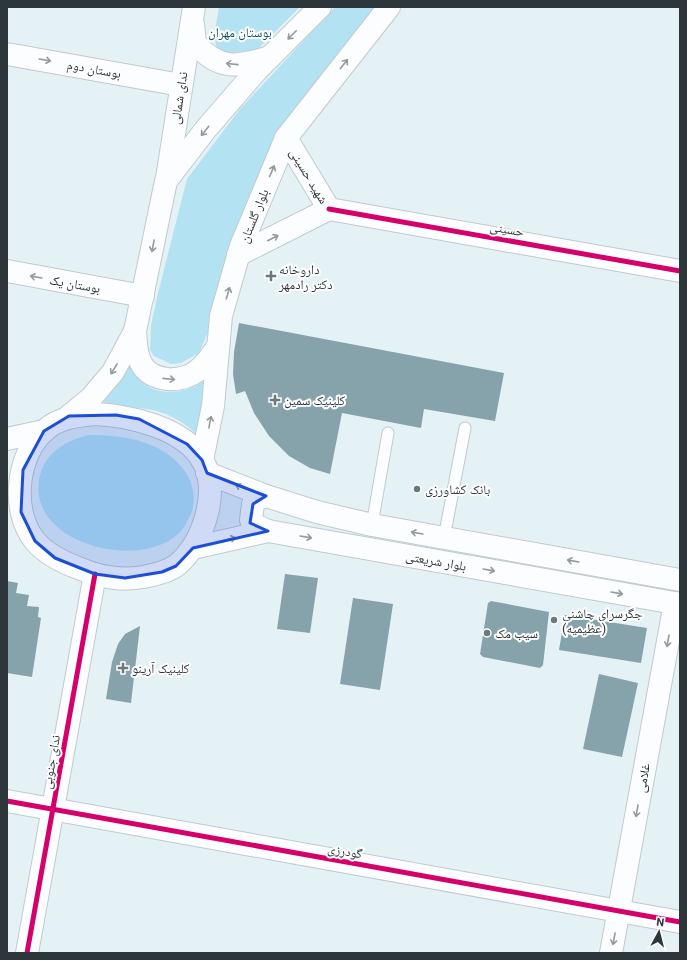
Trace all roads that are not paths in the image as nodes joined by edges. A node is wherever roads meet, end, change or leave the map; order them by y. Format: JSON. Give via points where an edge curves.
{"nodes":[{"id":1,"x":320,"y":7,"type":"edge"},
{"id":2,"x":389,"y":7,"type":"edge"},
{"id":3,"x":193,"y":11,"type":"edge"},
{"id":4,"x":7,"y":54,"type":"edge"},
{"id":5,"x":270,"y":57,"type":"junction"},
{"id":6,"x":181,"y":85,"type":"junction"},
{"id":7,"x":286,"y":138,"type":"junction"},
{"id":8,"x":166,"y":181,"type":"junction"},
{"id":9,"x":329,"y":209,"type":"junction"},
{"id":10,"x":238,"y":255,"type":"junction"},
{"id":11,"x":7,"y":271,"type":"edge"},
{"id":12,"x":680,"y":271,"type":"edge"},
{"id":13,"x":143,"y":296,"type":"junction"},
{"id":14,"x":135,"y":331,"type":"junction"},
{"id":15,"x":218,"y":346,"type":"junction"},
{"id":16,"x":69,"y":416,"type":"junction"},
{"id":17,"x":465,"y":428,"type":"dead end"},
{"id":18,"x":44,"y":430,"type":"junction"},
{"id":19,"x":388,"y":433,"type":"dead end"},
{"id":20,"x":7,"y":438,"type":"edge"},
{"id":21,"x":204,"y":467,"type":"junction"},
{"id":22,"x":266,"y":496,"type":"junction"},
{"id":23,"x":7,"y":517,"type":"edge"},
{"id":24,"x":372,"y":525,"type":"junction"},
{"id":25,"x":29,"y":531,"type":"junction"},
{"id":26,"x":268,"y":531,"type":"junction"},
{"id":27,"x":444,"y":538,"type":"junction"},
{"id":28,"x":193,"y":548,"type":"junction"},
{"id":29,"x":95,"y":574,"type":"junction"},
{"id":30,"x":680,"y":580,"type":"edge"},
{"id":31,"x":677,"y":604,"type":"edge"},
{"id":32,"x":7,"y":801,"type":"edge"},
{"id":33,"x":53,"y":809,"type":"junction"},
{"id":34,"x":619,"y":911,"type":"junction"},
{"id":35,"x":680,"y":922,"type":"edge"},
{"id":36,"x":27,"y":953,"type":"edge"},
{"id":37,"x":611,"y":953,"type":"edge"}],
"edges":[{"from":1,"to":5,"type":"main road","one_way":true},
{"from":7,"to":2,"type":"main road","name":"بلوار گلستان","one_way":true},
{"from":5,"to":3,"type":"main road","name":"ندای شمالی","one_way":true,"via":[[245,65],[233,65],[211,59],[195,43]]},
{"from":3,"to":6,"type":"main road","name":"ندای شمالی"},
{"from":4,"to":6,"type":"main road","name":"بوستان دوم","one_way":true},
{"from":5,"to":8,"type":"main road","one_way":true,"via":[[206,129]]},
{"from":6,"to":8,"type":"main road","name":"ندای شمالی"},
{"from":7,"to":9,"type":"main road","name":"شهید حسینی"},
{"from":10,"to":7,"type":"main road","name":"بلوار گلستان","one_way":true},
{"from":8,"to":13,"type":"main road","one_way":true},
{"from":10,"to":9,"type":"main road","name":"شهید حسینی","one_way":true},
{"from":9,"to":12,"type":"main road","name":"حسینی"},
{"from":15,"to":10,"type":"main road","name":"بلوار گلستان","one_way":true,"via":[[221,316]]},
{"from":13,"to":11,"type":"main road","name":"بوستان یک","one_way":true},
{"from":13,"to":14,"type":"main road"},
{"from":14,"to":15,"type":"main road","one_way":true,"via":[[138,355],[145,370],[162,378],[176,380],[192,376],[208,362]]},
{"from":14,"to":16,"type":"main road","one_way":true,"via":[[113,372],[92,398]]},
{"from":21,"to":15,"type":"main road","name":"بلوار گلستان","one_way":true},
{"from":16,"to":18,"type":"main road"},
{"from":16,"to":21,"type":"main road","via":[[93,414],[139,419],[187,444]]},
{"from":17,"to":27,"type":"lane"},
{"from":18,"to":20,"type":"main road"},
{"from":18,"to":25,"type":"main road","via":[[27,457],[20,484],[21,512]]},
{"from":19,"to":24,"type":"lane"},
{"from":22,"to":21,"type":"main road","name":"بلوار شریعتی","one_way":true},
{"from":21,"to":28,"type":"main road","name":"بلوار گلستان","via":[[209,487],[207,516]]},
{"from":22,"to":24,"type":"main road","name":"بلوار شریعتی"},
{"from":22,"to":26,"type":"main road","via":[[257,499],[253,504],[250,520]]},
{"from":23,"to":25,"type":"main road"},
{"from":27,"to":24,"type":"main road","name":"بلوار شریعتی","one_way":true},
{"from":25,"to":29,"type":"main road","via":[[35,541],[55,558]]},
{"from":28,"to":26,"type":"main road","name":"بلوار شریعتی","one_way":true},
{"from":26,"to":31,"type":"main road","name":"بلوار شریعتی","one_way":true},
{"from":30,"to":27,"type":"main road","name":"بلوار شریعتی","one_way":true},
{"from":28,"to":29,"type":"main road","via":[[176,566],[162,572],[125,578]]},
{"from":29,"to":33,"type":"main road","name":"ندای جنوبی"},
{"from":31,"to":34,"type":"main road","name":"غلامی","one_way":true},
{"from":32,"to":33,"type":"main road","name":"گودرزی"},
{"from":33,"to":34,"type":"main road","name":"گودرزی"},
{"from":33,"to":36,"type":"main road","name":"ندای جنوبی"},
{"from":34,"to":35,"type":"main road","name":"گودرزی"},
{"from":34,"to":37,"type":"main road","name":"غلامی","one_way":true}]}
